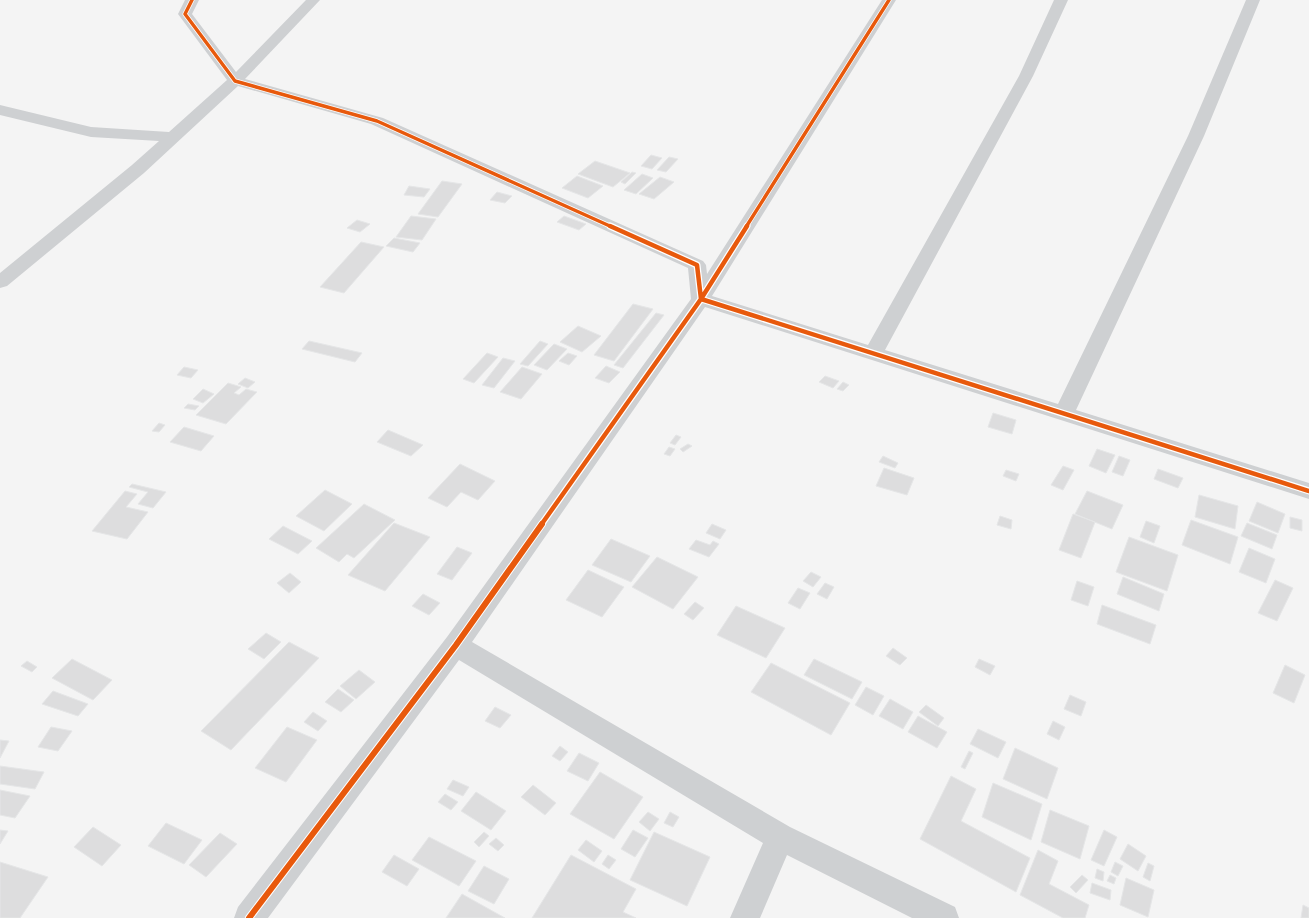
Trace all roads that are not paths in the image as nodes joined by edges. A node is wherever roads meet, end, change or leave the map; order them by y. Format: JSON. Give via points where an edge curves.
{"nodes":[{"id":1,"x":192,"y":0,"type":"edge"},
{"id":2,"x":313,"y":0,"type":"edge"},
{"id":3,"x":889,"y":0,"type":"edge"},
{"id":4,"x":1061,"y":0,"type":"edge"},
{"id":5,"x":1253,"y":0,"type":"edge"},
{"id":6,"x":234,"y":81,"type":"junction"},
{"id":7,"x":0,"y":110,"type":"edge"},
{"id":8,"x":173,"y":137,"type":"junction"},
{"id":9,"x":0,"y":282,"type":"edge"},
{"id":10,"x":701,"y":299,"type":"junction"},
{"id":11,"x":872,"y":353,"type":"junction"},
{"id":12,"x":1064,"y":413,"type":"junction"},
{"id":13,"x":1309,"y":490,"type":"edge"},
{"id":14,"x":456,"y":645,"type":"junction"},
{"id":15,"x":780,"y":837,"type":"junction"},
{"id":16,"x":249,"y":918,"type":"edge"},
{"id":17,"x":745,"y":918,"type":"edge"},
{"id":18,"x":944,"y":918,"type":"edge"}],
"edges":[{"from":1,"to":6,"type":"street","via":[[185,14]]},
{"from":2,"to":6,"type":"street"},
{"from":3,"to":10,"type":"street"},
{"from":4,"to":11,"type":"street","via":[[1026,76]]},
{"from":5,"to":12,"type":"street","via":[[1196,136]]},
{"from":6,"to":8,"type":"street"},
{"from":6,"to":10,"type":"street","via":[[377,121],[697,265]]},
{"from":7,"to":8,"type":"street","via":[[91,132]]},
{"from":8,"to":9,"type":"street","via":[[138,169]]},
{"from":10,"to":11,"type":"street"},
{"from":10,"to":14,"type":"street"},
{"from":11,"to":12,"type":"street"},
{"from":12,"to":13,"type":"street"},
{"from":14,"to":15,"type":"street"},
{"from":14,"to":16,"type":"street"},
{"from":15,"to":17,"type":"street"},
{"from":15,"to":18,"type":"street"}]}
